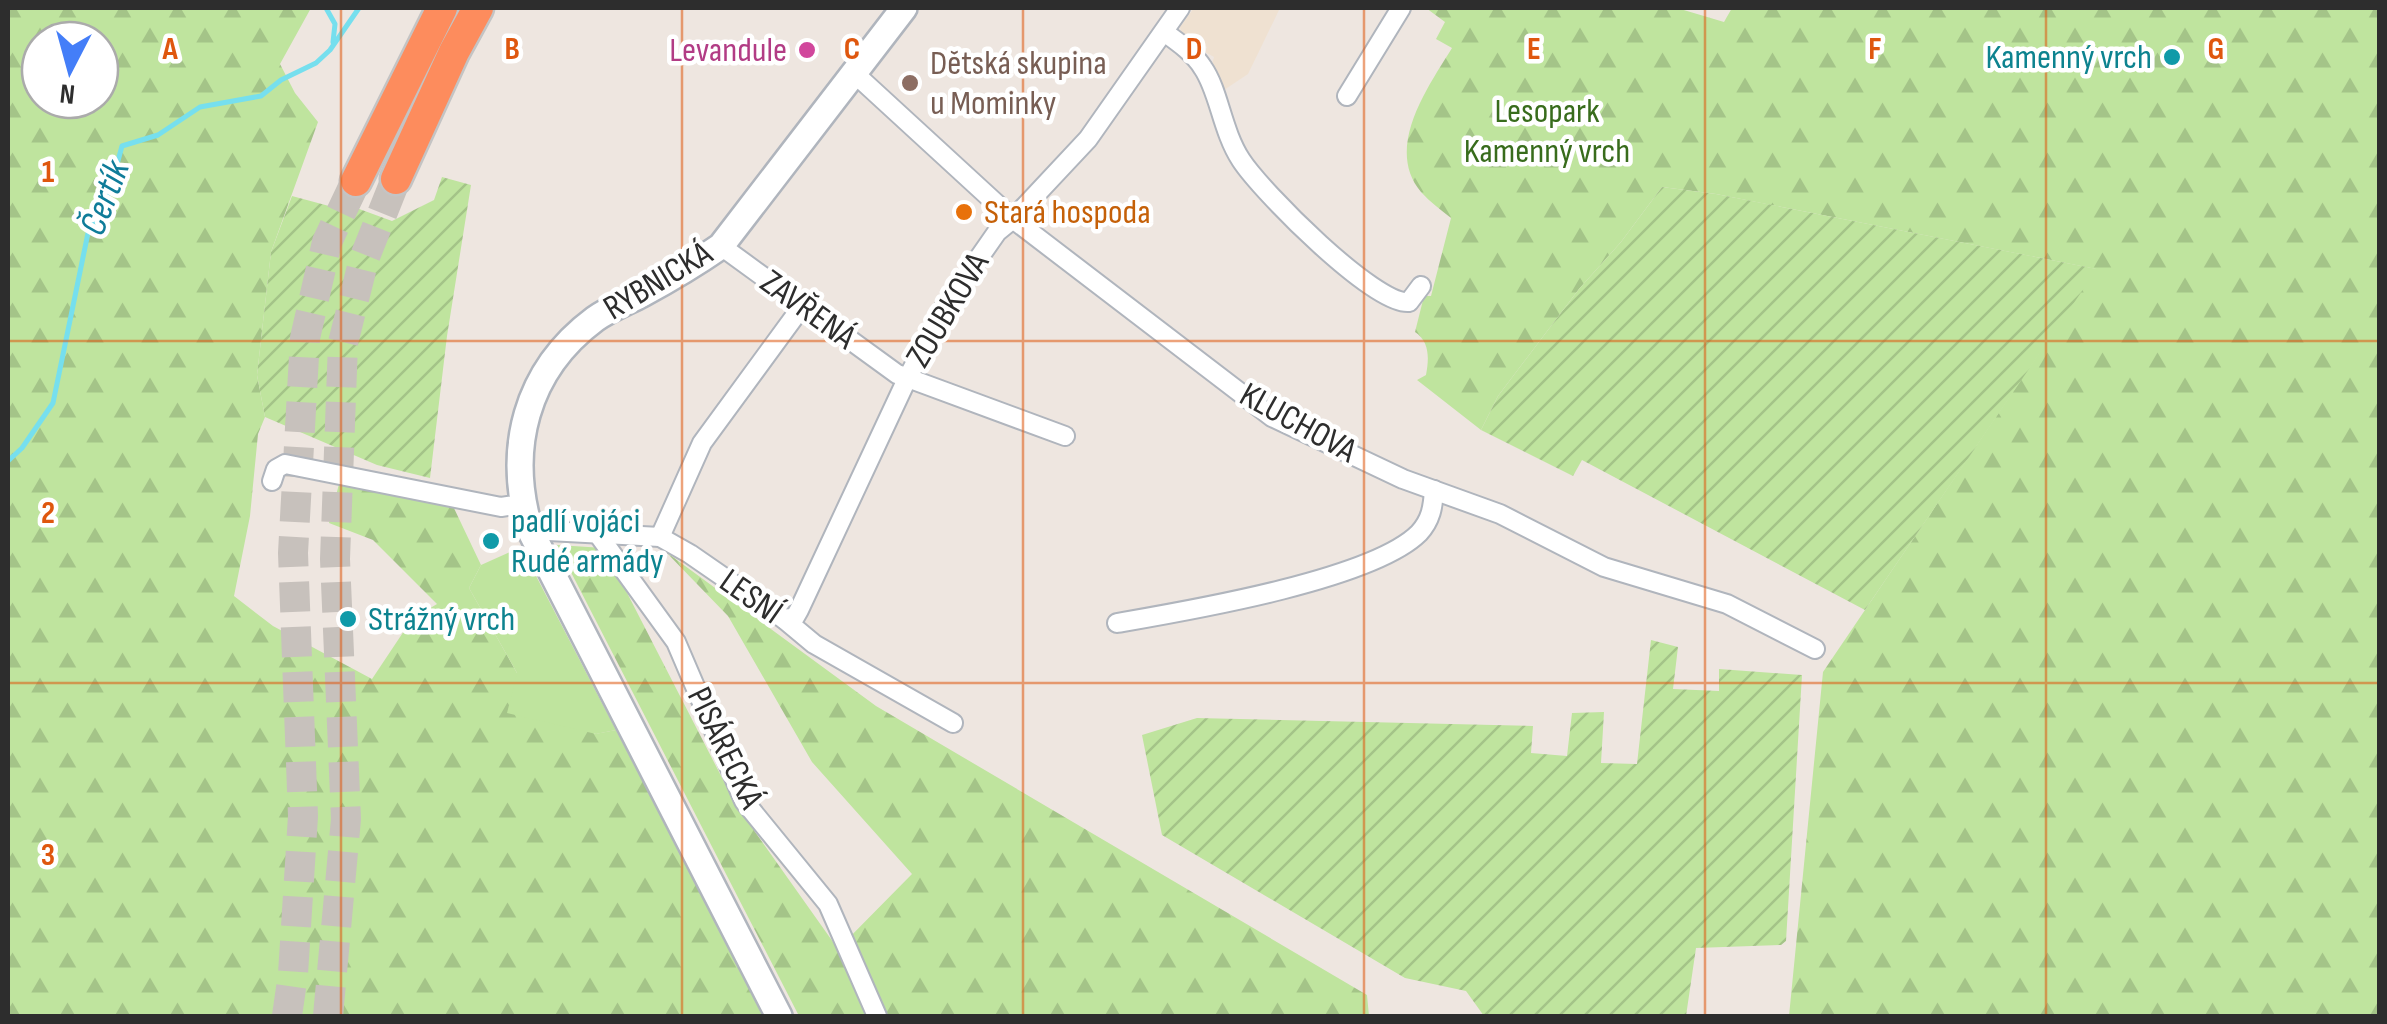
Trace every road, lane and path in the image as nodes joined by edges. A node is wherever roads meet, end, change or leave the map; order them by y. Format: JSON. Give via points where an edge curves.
{"nodes":[{"id":1,"x":442,"y":8,"type":"edge"},
{"id":2,"x":478,"y":8,"type":"edge"},
{"id":3,"x":904,"y":8,"type":"edge"},
{"id":4,"x":1180,"y":8,"type":"edge"},
{"id":5,"x":1401,"y":8,"type":"edge"},
{"id":6,"x":1164,"y":32,"type":"junction"},
{"id":7,"x":854,"y":73,"type":"junction"},
{"id":8,"x":1347,"y":96,"type":"dead end"},
{"id":9,"x":396,"y":179,"type":"tunnel mouth"},
{"id":10,"x":356,"y":181,"type":"tunnel mouth"},
{"id":11,"x":1013,"y":220,"type":"junction"},
{"id":12,"x":720,"y":246,"type":"junction"},
{"id":13,"x":1421,"y":286,"type":"dead end"},
{"id":14,"x":803,"y":306,"type":"junction"},
{"id":15,"x":907,"y":379,"type":"junction"},
{"id":16,"x":1065,"y":436,"type":"dead end"},
{"id":17,"x":272,"y":481,"type":"dead end"},
{"id":18,"x":1434,"y":490,"type":"junction"},
{"id":19,"x":522,"y":504,"type":"junction"},
{"id":20,"x":530,"y":530,"type":"junction"},
{"id":21,"x":597,"y":533,"type":"junction"},
{"id":22,"x":660,"y":537,"type":"junction"},
{"id":23,"x":784,"y":619,"type":"junction"},
{"id":24,"x":1118,"y":623,"type":"dead end"},
{"id":25,"x":1814,"y":649,"type":"dead end"},
{"id":26,"x":953,"y":723,"type":"dead end"},
{"id":27,"x":779,"y":1016,"type":"edge"},
{"id":28,"x":877,"y":1016,"type":"edge"}],
"edges":[{"from":1,"to":10,"type":"highway"},
{"from":2,"to":9,"type":"highway"},
{"from":3,"to":7,"type":"street","name":"RYBNICKÁ"},
{"from":4,"to":6,"type":"street","name":"ZOUBKOVA"},
{"from":5,"to":8,"type":"street"},
{"from":6,"to":11,"type":"street","name":"ZOUBKOVA","via":[[1088,138]]},
{"from":6,"to":13,"type":"street","via":[[1206,70],[1224,130],[1268,193],[1339,261],[1394,300],[1409,302]]},
{"from":7,"to":11,"type":"street","name":"KLUCHOVA"},
{"from":7,"to":12,"type":"street","name":"RYBNICKÁ"},
{"from":11,"to":15,"type":"street","name":"ZOUBKOVA","via":[[966,274]]},
{"from":11,"to":18,"type":"street","name":"KLUCHOVA","via":[[1272,417]]},
{"from":12,"to":14,"type":"street","name":"ZAVŘENÁ"},
{"from":12,"to":19,"type":"street","name":"RYBNICKÁ","via":[[596,318],[561,350],[521,427]]},
{"from":14,"to":15,"type":"street","name":"ZAVŘENÁ"},
{"from":14,"to":22,"type":"street","via":[[702,443]]},
{"from":15,"to":16,"type":"street","name":"ZAVŘENÁ"},
{"from":15,"to":23,"type":"street","name":"ZOUBKOVA","via":[[799,610]]},
{"from":17,"to":19,"type":"street","via":[[285,464],[500,506]]},
{"from":18,"to":24,"type":"street","via":[[1428,522],[1397,549],[1219,605]]},
{"from":18,"to":25,"type":"street","name":"KLUCHOVA","via":[[1500,514],[1604,567],[1727,604]]},
{"from":19,"to":20,"type":"street","name":"RYBNICKÁ"},
{"from":20,"to":21,"type":"street","name":"LESNÍ"},
{"from":20,"to":27,"type":"street","name":"PISÁRECKÁ"},
{"from":21,"to":22,"type":"street","name":"LESNÍ"},
{"from":21,"to":28,"type":"street","name":"PISÁRECKÁ","via":[[676,642],[744,800],[828,904]]},
{"from":22,"to":23,"type":"street","name":"LESNÍ"},
{"from":23,"to":26,"type":"street","name":"LESNÍ","via":[[814,644]]}]}
